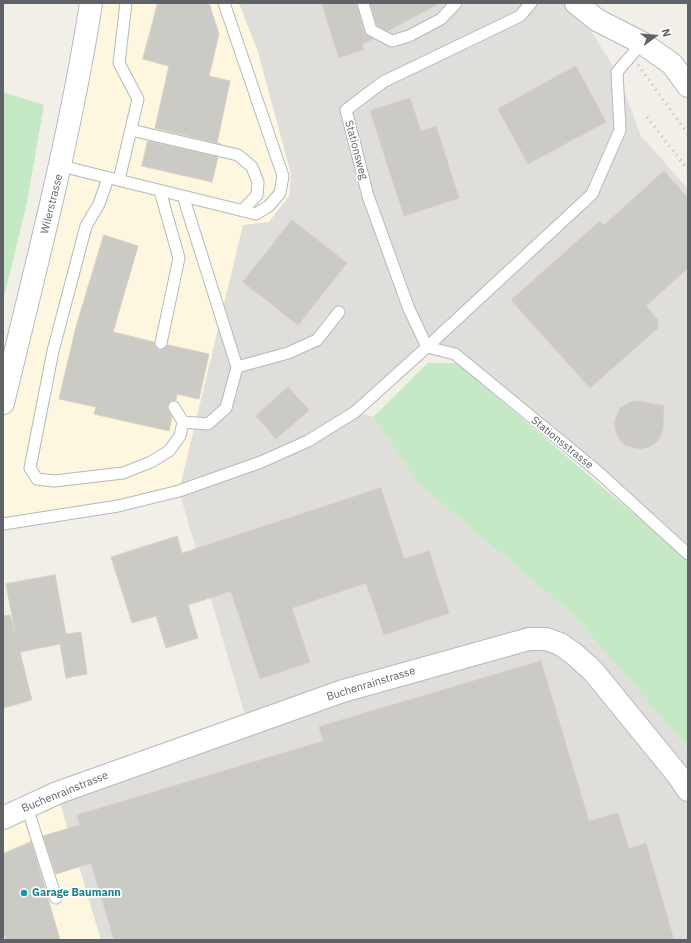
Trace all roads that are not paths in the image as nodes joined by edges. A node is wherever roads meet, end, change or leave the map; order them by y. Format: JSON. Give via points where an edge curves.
{"nodes":[{"id":1,"x":91,"y":3,"type":"edge"},
{"id":2,"x":126,"y":3,"type":"edge"},
{"id":3,"x":224,"y":3,"type":"edge"},
{"id":4,"x":363,"y":3,"type":"edge"},
{"id":5,"x":456,"y":3,"type":"edge"},
{"id":6,"x":531,"y":3,"type":"edge"},
{"id":7,"x":576,"y":3,"type":"edge"},
{"id":8,"x":642,"y":43,"type":"junction"},
{"id":9,"x":688,"y":86,"type":"edge"},
{"id":10,"x":131,"y":130,"type":"junction"},
{"id":11,"x":61,"y":166,"type":"junction"},
{"id":12,"x":108,"y":178,"type":"junction"},
{"id":13,"x":119,"y":180,"type":"junction"},
{"id":14,"x":160,"y":190,"type":"junction"},
{"id":15,"x":183,"y":196,"type":"junction"},
{"id":16,"x":242,"y":211,"type":"junction"},
{"id":17,"x":339,"y":312,"type":"dead end"},
{"id":18,"x":161,"y":343,"type":"dead end"},
{"id":19,"x":428,"y":347,"type":"junction"},
{"id":20,"x":237,"y":367,"type":"junction"},
{"id":21,"x":3,"y":403,"type":"edge"},
{"id":22,"x":174,"y":407,"type":"dead end"},
{"id":23,"x":183,"y":422,"type":"junction"},
{"id":24,"x":3,"y":524,"type":"edge"},
{"id":25,"x":688,"y":554,"type":"edge"},
{"id":26,"x":688,"y":790,"type":"edge"},
{"id":27,"x":27,"y":807,"type":"junction"},
{"id":28,"x":3,"y":818,"type":"edge"},
{"id":29,"x":56,"y":898,"type":"dead end"}],
"edges":[{"from":1,"to":11,"type":"street","name":"Wilerstrasse"},
{"from":2,"to":10,"type":"lane","via":[[119,63],[138,99]]},
{"from":3,"to":16,"type":"lane","via":[[283,176],[280,193],[269,206],[256,214]]},
{"from":4,"to":5,"type":"lane","via":[[371,30],[392,41],[409,36],[441,19]]},
{"from":6,"to":19,"type":"lane","name":"Stationsweg","via":[[520,16],[383,82],[346,110],[368,196],[409,309]]},
{"from":7,"to":8,"type":"street","via":[[597,20]]},
{"from":8,"to":9,"type":"street","via":[[672,64]]},
{"from":8,"to":19,"type":"lane","via":[[616,72],[620,130],[592,194]]},
{"from":10,"to":13,"type":"lane"},
{"from":10,"to":16,"type":"lane","via":[[238,155],[252,168],[258,182],[257,195]]},
{"from":11,"to":12,"type":"lane"},
{"from":11,"to":21,"type":"street","name":"Wilerstrasse"},
{"from":12,"to":13,"type":"lane"},
{"from":12,"to":23,"type":"lane","via":[[99,204],[86,226],[53,351],[30,468],[37,479],[54,482],[123,473],[169,451],[180,436]]},
{"from":13,"to":14,"type":"lane"},
{"from":14,"to":15,"type":"lane"},
{"from":14,"to":18,"type":"lane","via":[[179,258]]},
{"from":15,"to":16,"type":"lane"},
{"from":15,"to":20,"type":"lane"},
{"from":17,"to":20,"type":"lane","via":[[317,340],[288,353]]},
{"from":19,"to":24,"type":"lane","via":[[355,412],[308,441],[260,462],[164,495],[118,506]]},
{"from":19,"to":25,"type":"lane","name":"Stationsstrasse","via":[[454,354],[596,470]]},
{"from":20,"to":23,"type":"lane","via":[[226,408],[208,424]]},
{"from":22,"to":23,"type":"lane"},
{"from":26,"to":27,"type":"street","name":"Buchenrainstrasse","via":[[593,671],[560,644],[546,639],[529,639],[343,691],[57,793]]},
{"from":27,"to":28,"type":"street","name":"Buchenrainstrasse"},
{"from":27,"to":29,"type":"lane"}]}
